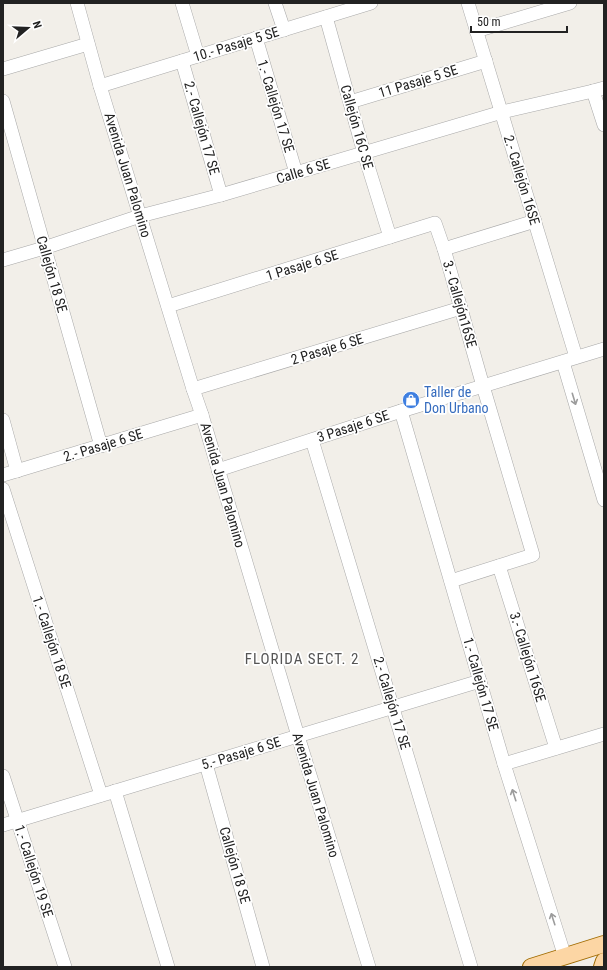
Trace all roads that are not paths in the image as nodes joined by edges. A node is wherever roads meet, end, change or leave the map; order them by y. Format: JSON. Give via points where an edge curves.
{"nodes":[{"id":1,"x":77,"y":3,"type":"edge"},
{"id":2,"x":182,"y":3,"type":"edge"},
{"id":3,"x":275,"y":3,"type":"edge"},
{"id":4,"x":370,"y":3,"type":"edge"},
{"id":5,"x":468,"y":3,"type":"edge"},
{"id":6,"x":570,"y":3,"type":"edge"},
{"id":7,"x":326,"y":17,"type":"junction"},
{"id":8,"x":284,"y":30,"type":"junction"},
{"id":9,"x":476,"y":31,"type":"junction"},
{"id":10,"x":256,"y":38,"type":"junction"},
{"id":11,"x":88,"y":44,"type":"junction"},
{"id":12,"x":198,"y":56,"type":"junction"},
{"id":13,"x":182,"y":61,"type":"junction"},
{"id":14,"x":486,"y":61,"type":"junction"},
{"id":15,"x":3,"y":69,"type":"edge"},
{"id":16,"x":100,"y":86,"type":"junction"},
{"id":17,"x":599,"y":89,"type":"edge"},
{"id":18,"x":3,"y":101,"type":"edge"},
{"id":19,"x":350,"y":102,"type":"junction"},
{"id":20,"x":502,"y":112,"type":"junction"},
{"id":21,"x":604,"y":125,"type":"edge"},
{"id":22,"x":364,"y":153,"type":"junction"},
{"id":23,"x":296,"y":173,"type":"junction"},
{"id":24,"x":221,"y":195,"type":"junction"},
{"id":25,"x":140,"y":216,"type":"junction"},
{"id":26,"x":534,"y":221,"type":"junction"},
{"id":27,"x":436,"y":223,"type":"joint"},
{"id":28,"x":390,"y":237,"type":"junction"},
{"id":29,"x":44,"y":248,"type":"junction"},
{"id":30,"x":444,"y":249,"type":"junction"},
{"id":31,"x":3,"y":260,"type":"edge"},
{"id":32,"x":168,"y":306,"type":"junction"},
{"id":33,"x":461,"y":308,"type":"junction"},
{"id":34,"x":604,"y":349,"type":"edge"},
{"id":35,"x":576,"y":357,"type":"junction"},
{"id":36,"x":562,"y":362,"type":"junction"},
{"id":37,"x":483,"y":386,"type":"junction"},
{"id":38,"x":193,"y":389,"type":"junction"},
{"id":39,"x":401,"y":411,"type":"junction"},
{"id":40,"x":202,"y":416,"type":"junction"},
{"id":41,"x":3,"y":420,"type":"edge"},
{"id":42,"x":312,"y":440,"type":"junction"},
{"id":43,"x":100,"y":446,"type":"junction"},
{"id":44,"x":218,"y":470,"type":"junction"},
{"id":45,"x":17,"y":471,"type":"junction"},
{"id":46,"x":3,"y":475,"type":"edge"},
{"id":47,"x":3,"y":489,"type":"edge"},
{"id":48,"x":604,"y":500,"type":"edge"},
{"id":49,"x":499,"y":566,"type":"junction"},
{"id":50,"x":451,"y":582,"type":"junction"},
{"id":51,"x":480,"y":681,"type":"junction"},
{"id":52,"x":393,"y":707,"type":"junction"},
{"id":53,"x":604,"y":734,"type":"edge"},
{"id":54,"x":298,"y":736,"type":"junction"},
{"id":55,"x":556,"y":748,"type":"junction"},
{"id":56,"x":206,"y":764,"type":"junction"},
{"id":57,"x":504,"y":764,"type":"junction"},
{"id":58,"x":3,"y":776,"type":"edge"},
{"id":59,"x":115,"y":791,"type":"junction"},
{"id":60,"x":102,"y":795,"type":"junction"},
{"id":61,"x":17,"y":821,"type":"junction"},
{"id":62,"x":3,"y":825,"type":"edge"},
{"id":63,"x":604,"y":944,"type":"edge"},
{"id":64,"x":565,"y":956,"type":"junction"},
{"id":65,"x":604,"y":961,"type":"edge"},
{"id":66,"x":65,"y":967,"type":"edge"},
{"id":67,"x":168,"y":967,"type":"edge"},
{"id":68,"x":263,"y":967,"type":"edge"},
{"id":69,"x":369,"y":967,"type":"edge"},
{"id":70,"x":471,"y":967,"type":"edge"},
{"id":71,"x":531,"y":967,"type":"edge"},
{"id":72,"x":602,"y":967,"type":"edge"}],
"edges":[{"from":1,"to":11,"type":"street","name":"Avenida Juan Palomino"},
{"from":2,"to":12,"type":"street"},
{"from":3,"to":8,"type":"street"},
{"from":4,"to":7,"type":"street","name":"10.- Pasaje 5 SE"},
{"from":5,"to":9,"type":"street","name":"2.- Callejón 16SE"},
{"from":6,"to":9,"type":"street"},
{"from":7,"to":8,"type":"street","name":"10.- Pasaje 5 SE"},
{"from":7,"to":19,"type":"street","name":"Callejón 16C SE"},
{"from":8,"to":10,"type":"street","name":"10.- Pasaje 5 SE"},
{"from":9,"to":14,"type":"street","name":"2.- Callejón 16SE"},
{"from":10,"to":12,"type":"street","name":"10.- Pasaje 5 SE"},
{"from":10,"to":23,"type":"street","name":"1.- Callejón 17 SE"},
{"from":11,"to":15,"type":"street"},
{"from":11,"to":16,"type":"street","name":"Avenida Juan Palomino"},
{"from":12,"to":13,"type":"street","name":"10.- Pasaje 5 SE"},
{"from":13,"to":16,"type":"street","name":"10.- Pasaje 5 SE"},
{"from":13,"to":24,"type":"street","name":"2.- Callejón 17 SE"},
{"from":14,"to":19,"type":"street","name":"11 Pasaje 5 SE"},
{"from":14,"to":20,"type":"street","name":"2.- Callejón 16SE"},
{"from":16,"to":25,"type":"street","name":"Avenida Juan Palomino"},
{"from":17,"to":20,"type":"street","name":"Calle 6 SE"},
{"from":17,"to":21,"type":"street"},
{"from":18,"to":29,"type":"street","name":"Callejón 18 SE"},
{"from":19,"to":22,"type":"street","name":"Callejón 16C SE"},
{"from":20,"to":22,"type":"street","name":"Calle 6 SE"},
{"from":20,"to":26,"type":"street","name":"2.- Callejón 16SE"},
{"from":22,"to":23,"type":"street","name":"Calle 6 SE"},
{"from":22,"to":28,"type":"street","name":"Callejón 16C SE"},
{"from":23,"to":24,"type":"street","name":"Calle 6 SE"},
{"from":24,"to":25,"type":"street","name":"Calle 6 SE"},
{"from":25,"to":29,"type":"street","name":"Calle 6 SE"},
{"from":25,"to":32,"type":"street","name":"Avenida Juan Palomino"},
{"from":26,"to":30,"type":"street"},
{"from":26,"to":35,"type":"street","name":"2.- Callejón 16SE"},
{"from":27,"to":28,"type":"street","name":"1 Pasaje 6 SE"},
{"from":27,"to":30,"type":"street","name":"3.- Callejón16SE"},
{"from":28,"to":32,"type":"street","name":"1 Pasaje 6 SE"},
{"from":29,"to":31,"type":"street","name":"Calle 6 SE"},
{"from":29,"to":43,"type":"street","name":"Callejón 18 SE"},
{"from":30,"to":33,"type":"street","name":"3.- Callejón16SE"},
{"from":32,"to":38,"type":"street","name":"Avenida Juan Palomino"},
{"from":33,"to":37,"type":"street","name":"3.- Callejón16SE"},
{"from":33,"to":38,"type":"street","name":"2 Pasaje 6 SE"},
{"from":34,"to":35,"type":"street","name":"3 Pasaje 6 SE"},
{"from":35,"to":36,"type":"street","name":"3 Pasaje 6 SE"},
{"from":36,"to":37,"type":"street","name":"3 Pasaje 6 SE"},
{"from":36,"to":48,"type":"street","one_way":true},
{"from":37,"to":39,"type":"street","name":"3 Pasaje 6 SE"},
{"from":37,"to":49,"type":"street","via":[[533,555]]},
{"from":38,"to":40,"type":"street","name":"Avenida Juan Palomino"},
{"from":39,"to":42,"type":"street","name":"3 Pasaje 6 SE"},
{"from":39,"to":50,"type":"street","name":"1.- Callejón 17 SE"},
{"from":40,"to":43,"type":"street","name":"2.- Pasaje 6 SE"},
{"from":40,"to":44,"type":"street","name":"Avenida Juan Palomino"},
{"from":41,"to":45,"type":"street"},
{"from":42,"to":44,"type":"street","name":"3 Pasaje 6 SE"},
{"from":42,"to":52,"type":"street","name":"2.- Callejón 17 SE"},
{"from":43,"to":45,"type":"street","name":"2.- Pasaje 6 SE"},
{"from":44,"to":54,"type":"street","name":"Avenida Juan Palomino"},
{"from":45,"to":46,"type":"street","name":"2.- Pasaje 6 SE"},
{"from":47,"to":60,"type":"street","name":"1.- Callejón 18 SE"},
{"from":49,"to":50,"type":"street"},
{"from":49,"to":55,"type":"street","name":"3.- Callejón 16SE"},
{"from":50,"to":51,"type":"street","name":"1.- Callejón 17 SE"},
{"from":51,"to":52,"type":"street","name":"5.- Pasaje 6 SE"},
{"from":51,"to":57,"type":"street","name":"1.- Callejón 17 SE"},
{"from":52,"to":54,"type":"street","name":"5.- Pasaje 6 SE"},
{"from":52,"to":70,"type":"street","name":"2.- Callejón 17 SE"},
{"from":53,"to":55,"type":"street"},
{"from":54,"to":56,"type":"street","name":"5.- Pasaje 6 SE"},
{"from":54,"to":69,"type":"street","name":"Avenida Juan Palomino"},
{"from":55,"to":57,"type":"street"},
{"from":56,"to":59,"type":"street","name":"5.- Pasaje 6 SE"},
{"from":56,"to":68,"type":"street","name":"Callejón 18 SE"},
{"from":64,"to":57,"type":"street","name":"1.- Callejón 17 SE","one_way":true},
{"from":58,"to":61,"type":"street","name":"1.- Callejón 19 SE"},
{"from":59,"to":60,"type":"street","name":"5.- Pasaje 6 SE"},
{"from":59,"to":67,"type":"street"},
{"from":60,"to":61,"type":"street","name":"5.- Pasaje 6 SE"},
{"from":61,"to":62,"type":"street","name":"5.- Pasaje 6 SE"},
{"from":61,"to":66,"type":"street","name":"1.- Callejón 19 SE"},
{"from":63,"to":64,"type":"main road"},
{"from":64,"to":71,"type":"main road"},
{"from":65,"to":72,"type":"main road"}]}
